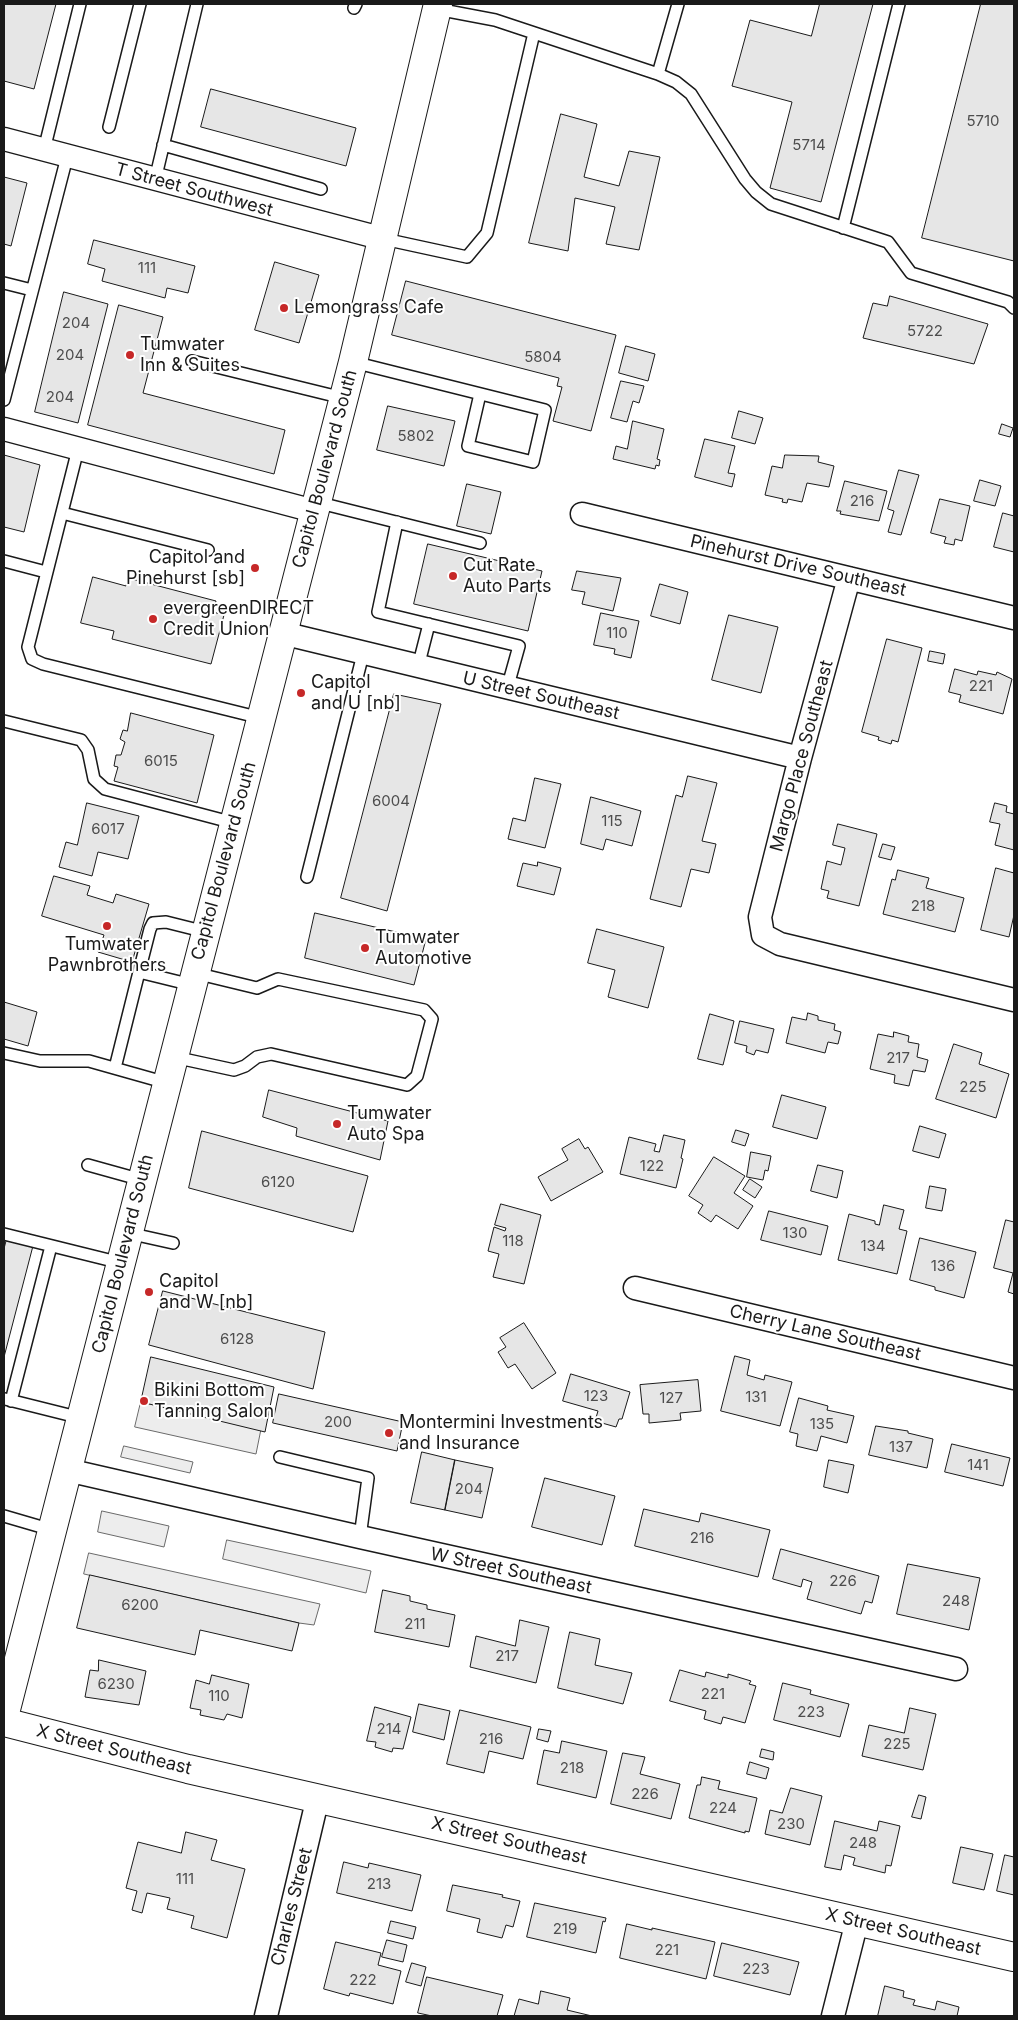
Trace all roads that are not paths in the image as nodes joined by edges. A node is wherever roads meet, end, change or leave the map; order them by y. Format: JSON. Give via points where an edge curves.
{"nodes":[{"id":1,"x":80,"y":4,"type":"edge"},
{"id":2,"x":140,"y":4,"type":"edge"},
{"id":3,"x":197,"y":4,"type":"edge"},
{"id":4,"x":678,"y":4,"type":"edge"},
{"id":5,"x":899,"y":4,"type":"edge"},
{"id":6,"x":437,"y":7,"type":"edge"},
{"id":7,"x":534,"y":33,"type":"junction"},
{"id":8,"x":658,"y":74,"type":"junction"},
{"id":9,"x":109,"y":127,"type":"dead end"},
{"id":10,"x":4,"y":139,"type":"edge"},
{"id":11,"x":163,"y":145,"type":"junction"},
{"id":12,"x":44,"y":150,"type":"junction"},
{"id":13,"x":67,"y":157,"type":"junction"},
{"id":14,"x":155,"y":180,"type":"junction"},
{"id":15,"x":321,"y":188,"type":"dead end"},
{"id":16,"x":843,"y":228,"type":"junction"},
{"id":17,"x":384,"y":238,"type":"junction"},
{"id":18,"x":4,"y":283,"type":"edge"},
{"id":19,"x":32,"y":290,"type":"junction"},
{"id":20,"x":1014,"y":308,"type":"edge"},
{"id":21,"x":192,"y":361,"type":"dead end"},
{"id":22,"x":353,"y":362,"type":"junction"},
{"id":23,"x":480,"y":394,"type":"junction"},
{"id":24,"x":343,"y":398,"type":"junction"},
{"id":25,"x":4,"y":400,"type":"edge"},
{"id":26,"x":4,"y":428,"type":"edge"},
{"id":27,"x":78,"y":449,"type":"junction"},
{"id":28,"x":315,"y":506,"type":"junction"},
{"id":29,"x":62,"y":513,"type":"junction"},
{"id":30,"x":582,"y":514,"type":"dead end"},
{"id":31,"x":397,"y":522,"type":"junction"},
{"id":32,"x":480,"y":543,"type":"dead end"},
{"id":33,"x":208,"y":550,"type":"dead end"},
{"id":34,"x":4,"y":561,"type":"edge"},
{"id":35,"x":46,"y":572,"type":"junction"},
{"id":36,"x":849,"y":578,"type":"junction"},
{"id":37,"x":1014,"y":618,"type":"edge"},
{"id":38,"x":429,"y":624,"type":"junction"},
{"id":39,"x":282,"y":633,"type":"junction"},
{"id":40,"x":363,"y":654,"type":"junction"},
{"id":41,"x":418,"y":667,"type":"junction"},
{"id":42,"x":507,"y":689,"type":"junction"},
{"id":43,"x":261,"y":718,"type":"junction"},
{"id":44,"x":4,"y":721,"type":"edge"},
{"id":45,"x":800,"y":758,"type":"junction"},
{"id":46,"x":234,"y":823,"type":"junction"},
{"id":47,"x":307,"y":877,"type":"dead end"},
{"id":48,"x":206,"y":932,"type":"junction"},
{"id":49,"x":139,"y":972,"type":"junction"},
{"id":50,"x":194,"y":979,"type":"junction"},
{"id":51,"x":1014,"y":1000,"type":"edge"},
{"id":52,"x":4,"y":1053,"type":"edge"},
{"id":53,"x":115,"y":1068,"type":"junction"},
{"id":54,"x":171,"y":1070,"type":"junction"},
{"id":55,"x":88,"y":1166,"type":"dead end"},
{"id":56,"x":142,"y":1180,"type":"junction"},
{"id":57,"x":128,"y":1233,"type":"junction"},
{"id":58,"x":4,"y":1234,"type":"edge"},
{"id":59,"x":173,"y":1243,"type":"dead end"},
{"id":60,"x":51,"y":1246,"type":"junction"},
{"id":61,"x":121,"y":1264,"type":"junction"},
{"id":62,"x":635,"y":1288,"type":"dead end"},
{"id":63,"x":1014,"y":1378,"type":"edge"},
{"id":64,"x":8,"y":1400,"type":"edge"},
{"id":65,"x":81,"y":1418,"type":"junction"},
{"id":66,"x":280,"y":1457,"type":"dead end"},
{"id":67,"x":67,"y":1470,"type":"junction"},
{"id":68,"x":4,"y":1516,"type":"edge"},
{"id":69,"x":52,"y":1530,"type":"junction"},
{"id":70,"x":360,"y":1537,"type":"junction"},
{"id":71,"x":956,"y":1669,"type":"dead end"},
{"id":72,"x":4,"y":1717,"type":"edge"},
{"id":73,"x":4,"y":1722,"type":"edge"},
{"id":74,"x":318,"y":1798,"type":"junction"},
{"id":75,"x":857,"y":1921,"type":"junction"},
{"id":76,"x":1014,"y":1957,"type":"edge"},
{"id":77,"x":266,"y":2016,"type":"edge"},
{"id":78,"x":833,"y":2016,"type":"edge"}],
"edges":[{"from":1,"to":12,"type":"lane"},
{"from":2,"to":9,"type":"lane"},
{"from":3,"to":11,"type":"lane"},
{"from":4,"to":8,"type":"lane"},
{"from":5,"to":16,"type":"lane"},
{"from":6,"to":7,"type":"lane"},
{"from":6,"to":17,"type":"main road","name":"Capitol Boulevard South"},
{"from":7,"to":8,"type":"lane"},
{"from":7,"to":17,"type":"lane","via":[[486,233],[467,257]]},
{"from":8,"to":16,"type":"lane","via":[[691,94],[756,192],[771,204]]},
{"from":10,"to":12,"type":"street","name":"T Street Southwest"},
{"from":11,"to":14,"type":"lane"},
{"from":11,"to":15,"type":"lane"},
{"from":12,"to":13,"type":"street","name":"T Street Southwest"},
{"from":13,"to":14,"type":"street","name":"T Street Southwest"},
{"from":13,"to":19,"type":"lane"},
{"from":14,"to":17,"type":"street","name":"T Street Southwest"},
{"from":16,"to":20,"type":"lane","via":[[888,242],[911,273],[1008,302]]},
{"from":17,"to":22,"type":"main road","name":"Capitol Boulevard South"},
{"from":18,"to":19,"type":"lane"},
{"from":19,"to":25,"type":"lane"},
{"from":21,"to":24,"type":"lane"},
{"from":22,"to":23,"type":"lane"},
{"from":22,"to":24,"type":"main road","name":"Capitol Boulevard South"},
{"from":23,"to":23,"type":"lane","via":[[468,446],[533,462],[545,410]]},
{"from":24,"to":28,"type":"main road","name":"Capitol Boulevard South"},
{"from":26,"to":27,"type":"street"},
{"from":27,"to":28,"type":"street","via":[[187,478]]},
{"from":27,"to":29,"type":"lane"},
{"from":28,"to":31,"type":"lane"},
{"from":28,"to":39,"type":"main road","name":"Capitol Boulevard South"},
{"from":29,"to":33,"type":"lane"},
{"from":29,"to":35,"type":"lane"},
{"from":30,"to":36,"type":"street","name":"Pinehurst Drive Southeast"},
{"from":31,"to":32,"type":"lane"},
{"from":31,"to":38,"type":"lane","via":[[378,612]]},
{"from":34,"to":35,"type":"lane"},
{"from":35,"to":43,"type":"lane","via":[[28,647],[32,658],[43,664]]},
{"from":36,"to":37,"type":"street","name":"Pinehurst Drive Southeast"},
{"from":36,"to":45,"type":"street","name":"Margo Place Southeast"},
{"from":38,"to":41,"type":"lane"},
{"from":38,"to":42,"type":"lane","via":[[519,646]]},
{"from":39,"to":40,"type":"street","name":"U Street Southeast"},
{"from":39,"to":43,"type":"main road","name":"Capitol Boulevard South"},
{"from":40,"to":41,"type":"street","name":"U Street Southeast"},
{"from":40,"to":47,"type":"lane"},
{"from":41,"to":42,"type":"street","name":"U Street Southeast"},
{"from":42,"to":45,"type":"street","name":"U Street Southeast"},
{"from":43,"to":46,"type":"main road","name":"Capitol Boulevard South"},
{"from":44,"to":46,"type":"lane","via":[[81,740],[88,750],[94,779],[105,789]]},
{"from":45,"to":51,"type":"street","name":"Margo Place Southeast","via":[[760,917],[763,935],[780,944]]},
{"from":46,"to":48,"type":"main road","name":"Capitol Boulevard South"},
{"from":48,"to":49,"type":"lane","via":[[166,922],[153,924]]},
{"from":48,"to":50,"type":"main road","name":"Capitol Boulevard South"},
{"from":49,"to":50,"type":"lane"},
{"from":49,"to":53,"type":"lane"},
{"from":50,"to":54,"type":"main road","name":"Capitol Boulevard South"},
{"from":50,"to":54,"type":"lane","via":[[257,988],[278,979],[424,1010],[432,1019],[417,1076],[407,1085],[271,1054],[257,1057],[234,1070]]},
{"from":52,"to":53,"type":"lane","via":[[40,1061],[89,1061]]},
{"from":53,"to":54,"type":"lane"},
{"from":54,"to":56,"type":"main road","name":"Capitol Boulevard South"},
{"from":55,"to":56,"type":"lane"},
{"from":56,"to":57,"type":"main road","name":"Capitol Boulevard South"},
{"from":57,"to":59,"type":"lane"},
{"from":57,"to":61,"type":"main road","name":"Capitol Boulevard South"},
{"from":58,"to":60,"type":"lane"},
{"from":60,"to":61,"type":"lane"},
{"from":60,"to":64,"type":"lane"},
{"from":61,"to":65,"type":"main road","name":"Capitol Boulevard South"},
{"from":62,"to":63,"type":"street","name":"Cherry Lane Southeast"},
{"from":64,"to":65,"type":"lane"},
{"from":65,"to":67,"type":"main road","name":"Capitol Boulevard South"},
{"from":66,"to":70,"type":"lane","via":[[368,1478]]},
{"from":67,"to":69,"type":"main road","name":"Capitol Boulevard South"},
{"from":67,"to":70,"type":"street","name":"W Street Southeast"},
{"from":68,"to":69,"type":"lane"},
{"from":69,"to":72,"type":"main road","name":"Capitol Boulevard South"},
{"from":70,"to":71,"type":"street","name":"W Street Southeast"},
{"from":73,"to":74,"type":"main road","name":"X Street Southeast"},
{"from":74,"to":75,"type":"main road","name":"X Street Southeast"},
{"from":74,"to":77,"type":"street","name":"Charles Street"},
{"from":75,"to":76,"type":"main road","name":"X Street Southeast"},
{"from":75,"to":78,"type":"street"}]}
